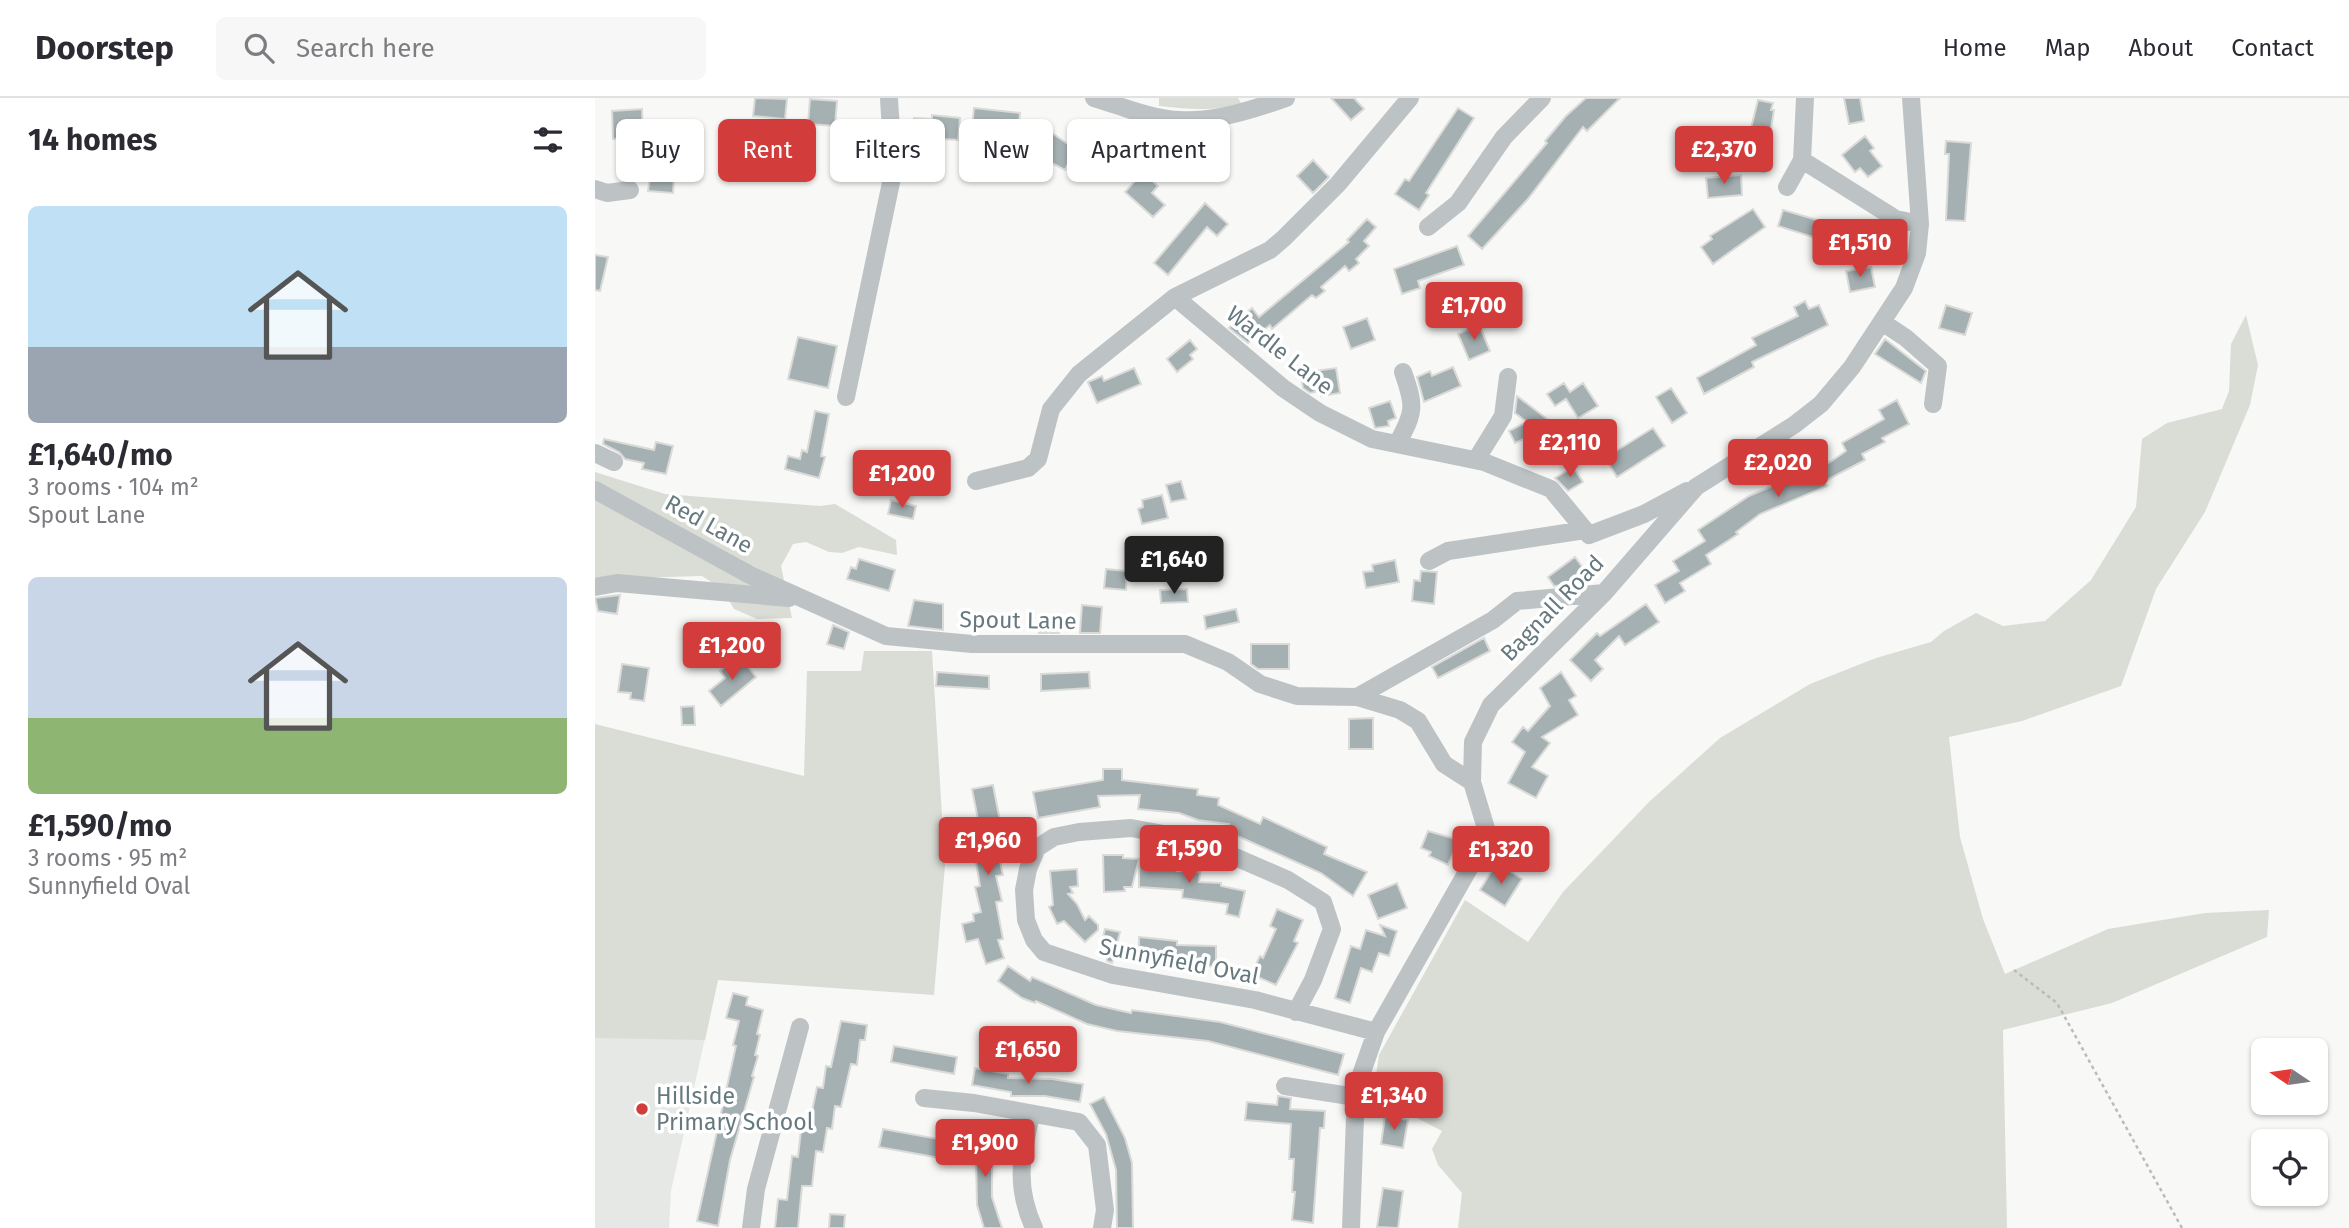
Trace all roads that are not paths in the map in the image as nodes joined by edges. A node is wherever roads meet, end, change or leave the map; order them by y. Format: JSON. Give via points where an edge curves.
{"nodes":[{"id":1,"x":889,"y":98,"type":"edge"},
{"id":2,"x":1094,"y":98,"type":"edge"},
{"id":3,"x":1286,"y":98,"type":"edge"},
{"id":4,"x":1410,"y":98,"type":"edge"},
{"id":5,"x":1542,"y":98,"type":"edge"},
{"id":6,"x":1805,"y":98,"type":"edge"},
{"id":7,"x":1911,"y":98,"type":"edge"},
{"id":8,"x":1802,"y":160,"type":"junction"},
{"id":9,"x":1787,"y":187,"type":"dead end"},
{"id":10,"x":595,"y":189,"type":"edge"},
{"id":11,"x":631,"y":190,"type":"dead end"},
{"id":12,"x":1920,"y":224,"type":"junction"},
{"id":13,"x":1428,"y":227,"type":"dead end"},
{"id":14,"x":1175,"y":297,"type":"junction"},
{"id":15,"x":1882,"y":322,"type":"junction"},
{"id":16,"x":1403,"y":372,"type":"dead end"},
{"id":17,"x":1508,"y":377,"type":"dead end"},
{"id":18,"x":846,"y":397,"type":"dead end"},
{"id":19,"x":1933,"y":404,"type":"dead end"},
{"id":20,"x":1397,"y":444,"type":"junction"},
{"id":21,"x":595,"y":453,"type":"edge"},
{"id":22,"x":1476,"y":460,"type":"junction"},
{"id":23,"x":614,"y":462,"type":"dead end"},
{"id":24,"x":976,"y":481,"type":"dead end"},
{"id":25,"x":1696,"y":486,"type":"junction"},
{"id":26,"x":595,"y":490,"type":"edge"},
{"id":27,"x":1585,"y":530,"type":"junction"},
{"id":28,"x":1429,"y":561,"type":"dead end"},
{"id":29,"x":595,"y":587,"type":"edge"},
{"id":30,"x":1604,"y":593,"type":"junction"},
{"id":31,"x":800,"y":599,"type":"junction"},
{"id":32,"x":1357,"y":697,"type":"junction"},
{"id":33,"x":1472,"y":782,"type":"junction"},
{"id":34,"x":1296,"y":1012,"type":"junction"},
{"id":35,"x":800,"y":1027,"type":"dead end"},
{"id":36,"x":1376,"y":1032,"type":"junction"},
{"id":37,"x":1285,"y":1086,"type":"dead end"},
{"id":38,"x":1356,"y":1097,"type":"junction"},
{"id":39,"x":923,"y":1098,"type":"dead end"},
{"id":40,"x":1031,"y":1115,"type":"junction"},
{"id":41,"x":751,"y":1228,"type":"edge"},
{"id":42,"x":1034,"y":1228,"type":"edge"},
{"id":43,"x":1102,"y":1228,"type":"edge"},
{"id":44,"x":1351,"y":1228,"type":"edge"}],
"edges":[{"from":1,"to":18,"type":"street","via":[[893,173]]},
{"from":2,"to":3,"type":"street","via":[[1159,118],[1207,119]]},
{"from":4,"to":14,"type":"street","via":[[1338,184],[1270,250]]},
{"from":5,"to":13,"type":"street","via":[[1504,137],[1458,203]]},
{"from":6,"to":8,"type":"street"},
{"from":7,"to":12,"type":"street","name":"Bagnall Road"},
{"from":8,"to":9,"type":"street"},
{"from":8,"to":12,"type":"street","via":[[1896,219]]},
{"from":10,"to":11,"type":"street","via":[[607,193]]},
{"from":12,"to":15,"type":"street","name":"Bagnall Road","via":[[1917,253],[1904,288]]},
{"from":14,"to":20,"type":"street","name":"Wardle Lane","via":[[1283,388],[1320,413],[1371,439]]},
{"from":14,"to":24,"type":"street","via":[[1079,374],[1051,409],[1038,459],[1028,468]]},
{"from":15,"to":19,"type":"street","via":[[1938,366]]},
{"from":15,"to":25,"type":"street","name":"Bagnall Road","via":[[1821,404]]},
{"from":16,"to":20,"type":"street","via":[[1413,402],[1411,419]]},
{"from":17,"to":22,"type":"street","via":[[1503,416]]},
{"from":20,"to":22,"type":"street","name":"Wardle Lane"},
{"from":21,"to":23,"type":"street"},
{"from":22,"to":27,"type":"street","name":"Wardle Lane","via":[[1551,489]]},
{"from":25,"to":27,"type":"street","via":[[1589,536]]},
{"from":25,"to":30,"type":"street","name":"Bagnall Road"},
{"from":26,"to":31,"type":"street","name":"Red Lane"},
{"from":27,"to":28,"type":"street","via":[[1448,551]]},
{"from":29,"to":31,"type":"street","via":[[617,583]]},
{"from":30,"to":32,"type":"street","via":[[1517,600],[1493,620]]},
{"from":30,"to":33,"type":"street","name":"Bagnall Road","via":[[1491,705],[1473,742]]},
{"from":31,"to":32,"type":"street","name":"Spout Lane","via":[[886,636],[913,640],[1185,644],[1229,662],[1260,684],[1297,696]]},
{"from":32,"to":33,"type":"street","name":"Spout Lane","via":[[1400,710],[1418,721],[1444,764]]},
{"from":33,"to":36,"type":"street","name":"Bagnall Road","via":[[1488,835]]},
{"from":34,"to":34,"type":"street","name":"Sunnyfield Oval","via":[[1332,929],[1323,902],[1288,880],[1196,839],[1131,828],[1055,837],[1037,848],[1024,890],[1026,920],[1044,952],[1113,975]]},
{"from":34,"to":36,"type":"street","name":"Sunnyfield Oval"},
{"from":35,"to":41,"type":"street","via":[[756,1189]]},
{"from":36,"to":38,"type":"street","name":"Bagnall Road"},
{"from":37,"to":38,"type":"street"},
{"from":38,"to":44,"type":"street","name":"Bagnall Road"},
{"from":39,"to":40,"type":"street"},
{"from":40,"to":42,"type":"street","via":[[1019,1167],[1025,1210]]},
{"from":40,"to":43,"type":"street","via":[[1079,1122],[1097,1145],[1105,1210]]}]}
